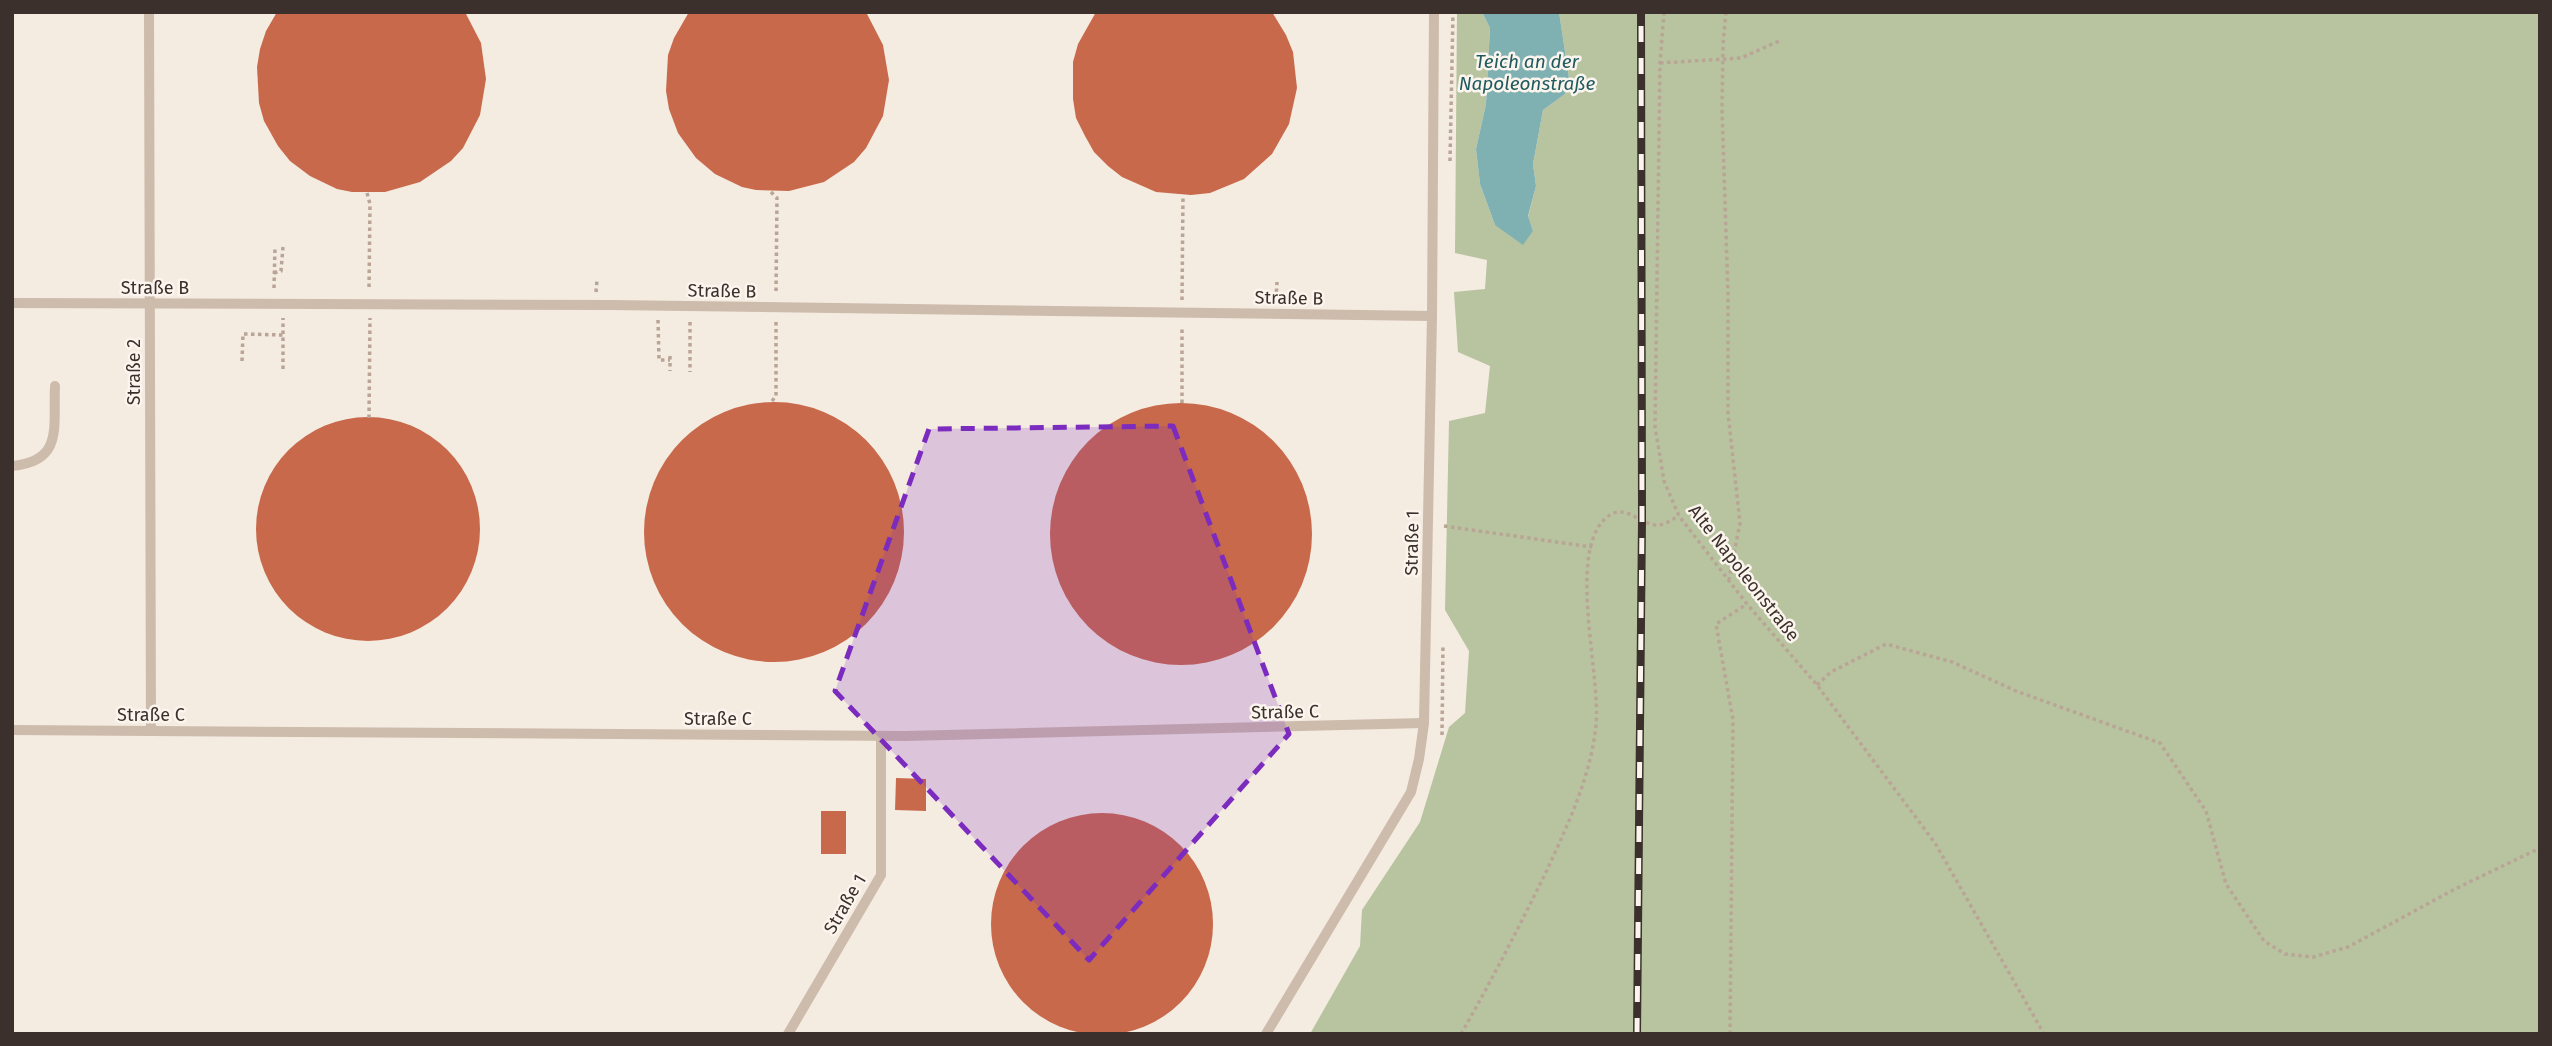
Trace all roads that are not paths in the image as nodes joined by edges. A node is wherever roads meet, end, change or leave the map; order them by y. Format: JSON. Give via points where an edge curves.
{"nodes":[{"id":1,"x":149,"y":12,"type":"edge"},
{"id":2,"x":1434,"y":12,"type":"edge"},
{"id":3,"x":12,"y":303,"type":"edge"},
{"id":4,"x":149,"y":304,"type":"junction"},
{"id":5,"x":1432,"y":316,"type":"junction"},
{"id":6,"x":55,"y":386,"type":"dead end"},
{"id":7,"x":12,"y":466,"type":"edge"},
{"id":8,"x":1424,"y":723,"type":"junction"},
{"id":9,"x":12,"y":730,"type":"edge"},
{"id":10,"x":151,"y":731,"type":"junction"},
{"id":11,"x":881,"y":736,"type":"junction"},
{"id":12,"x":788,"y":1034,"type":"edge"},
{"id":13,"x":1266,"y":1034,"type":"edge"}],
"edges":[{"from":1,"to":4,"type":"lane","name":"Straße 2"},
{"from":2,"to":5,"type":"lane","name":"Straße 1"},
{"from":3,"to":4,"type":"lane","name":"Straße B"},
{"from":4,"to":5,"type":"lane","name":"Straße B"},
{"from":4,"to":10,"type":"lane","name":"Straße 2"},
{"from":5,"to":8,"type":"lane","name":"Straße 1"},
{"from":6,"to":7,"type":"lane","via":[[53,441],[47,453],[40,460]]},
{"from":8,"to":11,"type":"lane","name":"Straße C"},
{"from":8,"to":13,"type":"lane","name":"Straße 1","via":[[1410,792]]},
{"from":9,"to":10,"type":"lane","name":"Straße C"},
{"from":10,"to":11,"type":"lane","name":"Straße C"},
{"from":11,"to":12,"type":"lane","name":"Straße 1","via":[[881,875]]}]}
